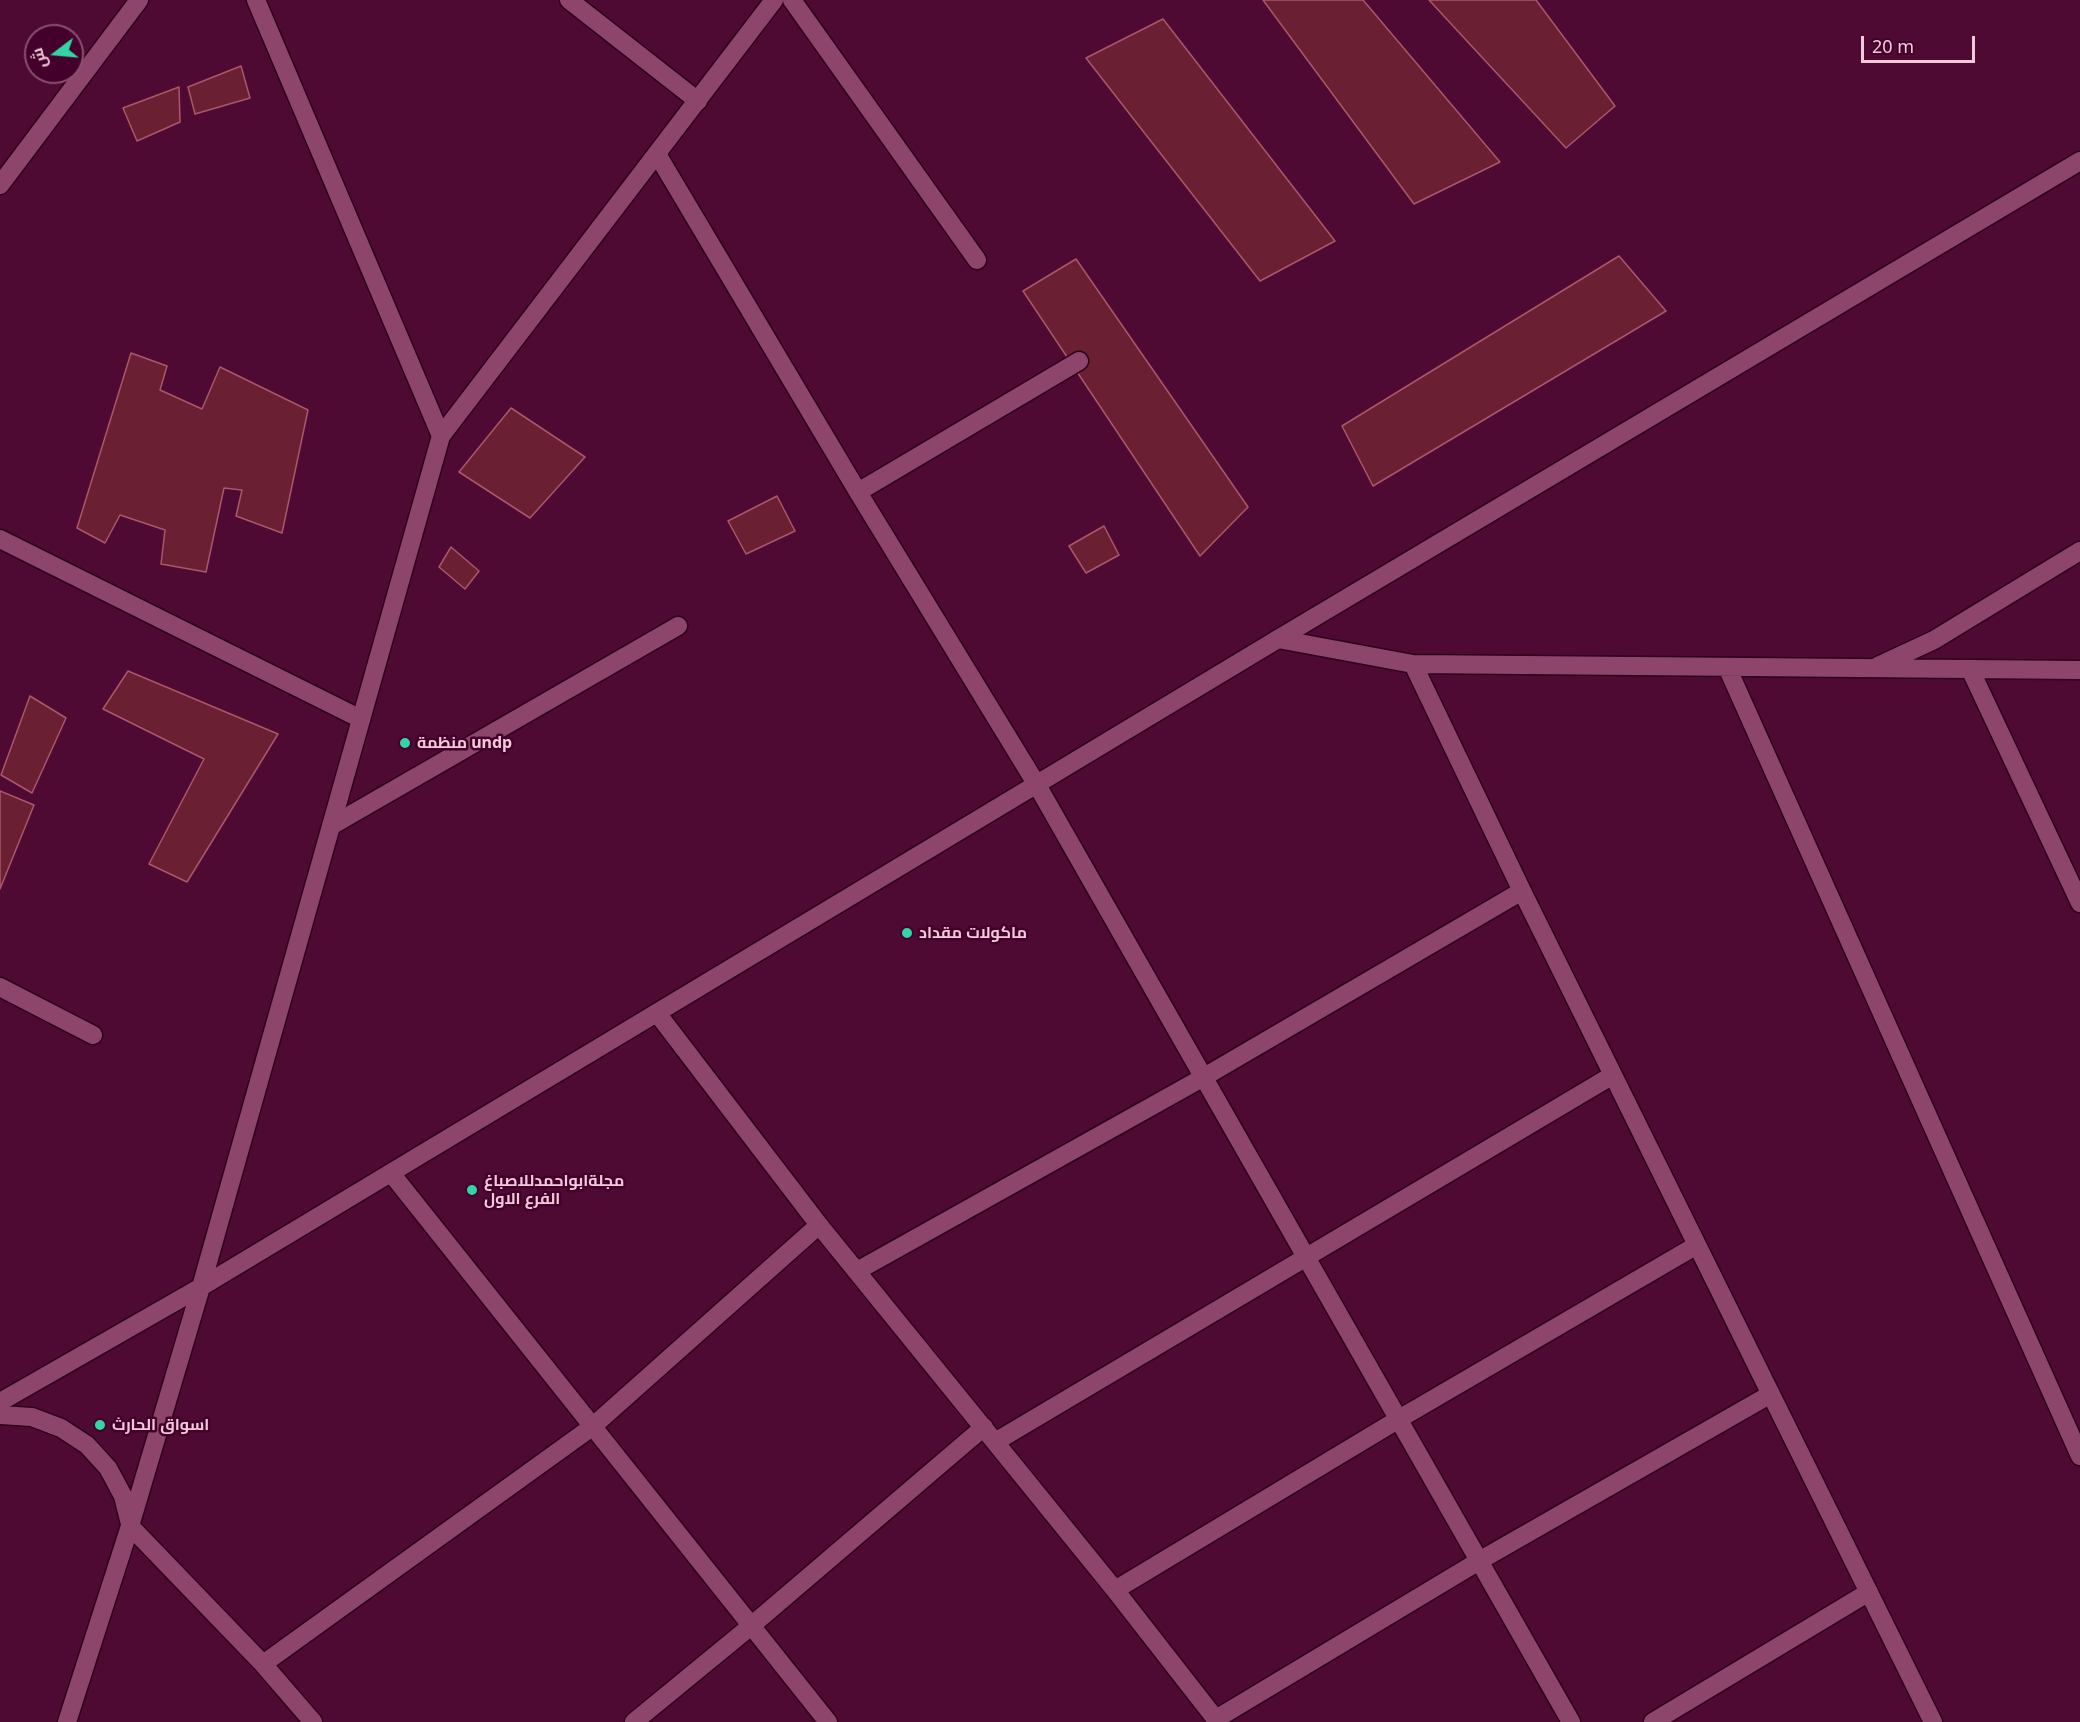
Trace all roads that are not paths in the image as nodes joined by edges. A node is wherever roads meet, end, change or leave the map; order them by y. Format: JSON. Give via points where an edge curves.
{"nodes":[{"id":1,"x":139,"y":0,"type":"edge"},
{"id":2,"x":256,"y":0,"type":"edge"},
{"id":3,"x":569,"y":0,"type":"edge"},
{"id":4,"x":774,"y":0,"type":"edge"},
{"id":5,"x":792,"y":0,"type":"edge"},
{"id":6,"x":698,"y":101,"type":"junction"},
{"id":7,"x":657,"y":154,"type":"junction"},
{"id":8,"x":2080,"y":161,"type":"edge"},
{"id":9,"x":0,"y":185,"type":"edge"},
{"id":10,"x":977,"y":260,"type":"dead end"},
{"id":11,"x":1079,"y":361,"type":"dead end"},
{"id":12,"x":441,"y":436,"type":"junction"},
{"id":13,"x":858,"y":492,"type":"junction"},
{"id":14,"x":0,"y":539,"type":"edge"},
{"id":15,"x":2080,"y":551,"type":"edge"},
{"id":16,"x":678,"y":626,"type":"dead end"},
{"id":17,"x":1278,"y":639,"type":"junction"},
{"id":18,"x":1413,"y":664,"type":"junction"},
{"id":19,"x":1727,"y":667,"type":"junction"},
{"id":20,"x":1873,"y":668,"type":"junction"},
{"id":21,"x":1970,"y":669,"type":"junction"},
{"id":22,"x":2080,"y":670,"type":"edge"},
{"id":23,"x":361,"y":719,"type":"junction"},
{"id":24,"x":1037,"y":784,"type":"junction"},
{"id":25,"x":331,"y":826,"type":"junction"},
{"id":26,"x":1522,"y":891,"type":"junction"},
{"id":27,"x":2080,"y":903,"type":"edge"},
{"id":28,"x":0,"y":987,"type":"edge"},
{"id":29,"x":657,"y":1013,"type":"junction"},
{"id":30,"x":93,"y":1035,"type":"dead end"},
{"id":31,"x":1613,"y":1075,"type":"junction"},
{"id":32,"x":1204,"y":1077,"type":"junction"},
{"id":33,"x":391,"y":1173,"type":"junction"},
{"id":34,"x":819,"y":1225,"type":"junction"},
{"id":35,"x":1697,"y":1245,"type":"junction"},
{"id":36,"x":1305,"y":1256,"type":"junction"},
{"id":37,"x":856,"y":1271,"type":"junction"},
{"id":38,"x":201,"y":1287,"type":"junction"},
{"id":39,"x":1771,"y":1394,"type":"junction"},
{"id":40,"x":0,"y":1402,"type":"edge"},
{"id":41,"x":0,"y":1415,"type":"edge"},
{"id":42,"x":1399,"y":1419,"type":"junction"},
{"id":43,"x":592,"y":1427,"type":"junction"},
{"id":44,"x":984,"y":1427,"type":"junction"},
{"id":45,"x":995,"y":1443,"type":"junction"},
{"id":46,"x":2080,"y":1456,"type":"edge"},
{"id":47,"x":130,"y":1526,"type":"junction"},
{"id":48,"x":1479,"y":1561,"type":"junction"},
{"id":49,"x":1115,"y":1590,"type":"junction"},
{"id":50,"x":1869,"y":1592,"type":"junction"},
{"id":51,"x":752,"y":1626,"type":"junction"},
{"id":52,"x":263,"y":1664,"type":"junction"},
{"id":53,"x":1217,"y":1720,"type":"edge"},
{"id":54,"x":67,"y":1722,"type":"edge"},
{"id":55,"x":314,"y":1722,"type":"edge"},
{"id":56,"x":634,"y":1722,"type":"edge"},
{"id":57,"x":828,"y":1722,"type":"edge"},
{"id":58,"x":1571,"y":1722,"type":"edge"},
{"id":59,"x":1653,"y":1722,"type":"edge"},
{"id":60,"x":1933,"y":1722,"type":"edge"}],
"edges":[{"from":1,"to":9,"type":"street"},
{"from":2,"to":12,"type":"street"},
{"from":3,"to":6,"type":"street"},
{"from":4,"to":6,"type":"street"},
{"from":5,"to":10,"type":"street"},
{"from":6,"to":7,"type":"street"},
{"from":7,"to":12,"type":"street"},
{"from":7,"to":13,"type":"street"},
{"from":8,"to":17,"type":"street"},
{"from":11,"to":13,"type":"street"},
{"from":12,"to":23,"type":"street"},
{"from":13,"to":24,"type":"street"},
{"from":14,"to":23,"type":"street"},
{"from":15,"to":20,"type":"street","via":[[1934,640]]},
{"from":16,"to":25,"type":"street"},
{"from":17,"to":18,"type":"street"},
{"from":17,"to":24,"type":"street"},
{"from":18,"to":19,"type":"street"},
{"from":18,"to":26,"type":"street"},
{"from":19,"to":20,"type":"street"},
{"from":19,"to":46,"type":"street"},
{"from":20,"to":21,"type":"street"},
{"from":21,"to":22,"type":"street"},
{"from":21,"to":27,"type":"street"},
{"from":23,"to":25,"type":"street"},
{"from":24,"to":29,"type":"street"},
{"from":24,"to":32,"type":"street"},
{"from":25,"to":38,"type":"street"},
{"from":26,"to":31,"type":"street"},
{"from":26,"to":32,"type":"street"},
{"from":28,"to":30,"type":"street"},
{"from":29,"to":33,"type":"street"},
{"from":29,"to":34,"type":"street"},
{"from":31,"to":35,"type":"street"},
{"from":31,"to":36,"type":"street"},
{"from":32,"to":36,"type":"street"},
{"from":32,"to":37,"type":"street"},
{"from":33,"to":38,"type":"street"},
{"from":33,"to":43,"type":"street"},
{"from":34,"to":37,"type":"street"},
{"from":34,"to":43,"type":"street"},
{"from":35,"to":39,"type":"street"},
{"from":35,"to":42,"type":"street"},
{"from":36,"to":42,"type":"street"},
{"from":36,"to":45,"type":"street"},
{"from":37,"to":44,"type":"street"},
{"from":38,"to":40,"type":"street"},
{"from":38,"to":47,"type":"street"},
{"from":39,"to":48,"type":"street"},
{"from":39,"to":50,"type":"street"},
{"from":41,"to":47,"type":"street","via":[[32,1417],[61,1428],[87,1445],[113,1477],[123,1496]]},
{"from":42,"to":48,"type":"street"},
{"from":42,"to":49,"type":"street"},
{"from":43,"to":51,"type":"street"},
{"from":43,"to":52,"type":"street"},
{"from":44,"to":45,"type":"street"},
{"from":44,"to":51,"type":"street"},
{"from":45,"to":49,"type":"street"},
{"from":47,"to":52,"type":"street"},
{"from":47,"to":54,"type":"street"},
{"from":48,"to":53,"type":"street"},
{"from":48,"to":58,"type":"street"},
{"from":49,"to":53,"type":"street"},
{"from":50,"to":59,"type":"street"},
{"from":50,"to":60,"type":"street"},
{"from":51,"to":56,"type":"street"},
{"from":51,"to":57,"type":"street"},
{"from":52,"to":55,"type":"street"}]}
